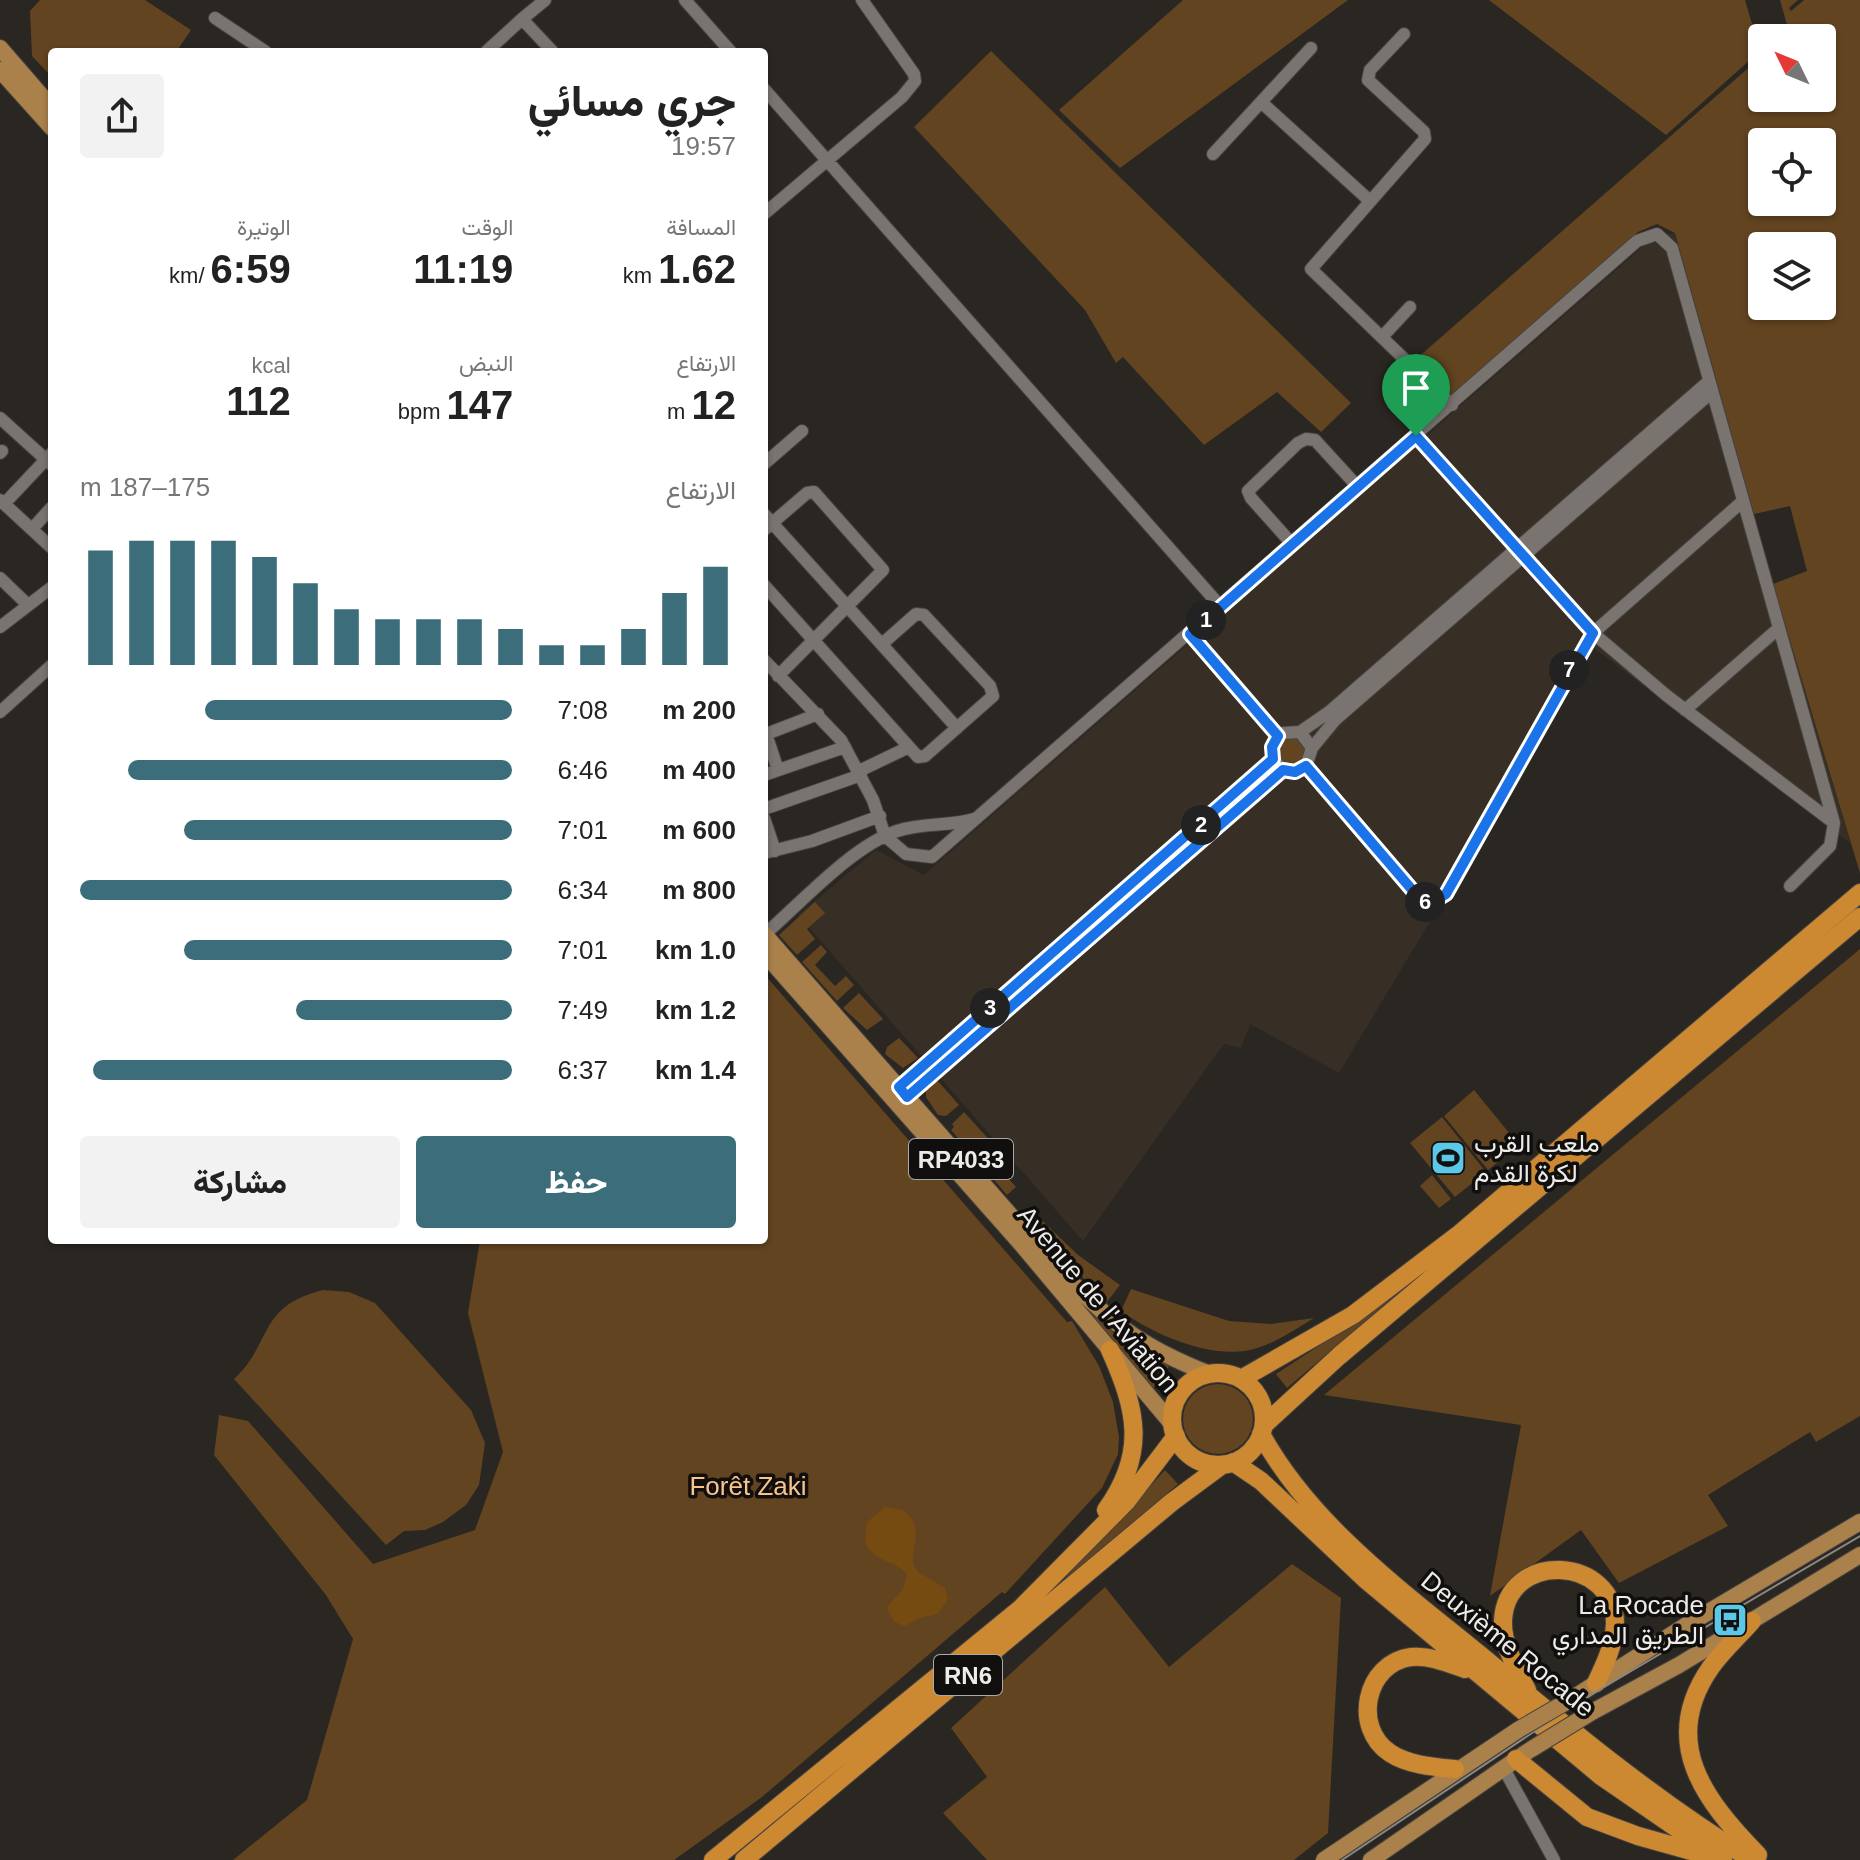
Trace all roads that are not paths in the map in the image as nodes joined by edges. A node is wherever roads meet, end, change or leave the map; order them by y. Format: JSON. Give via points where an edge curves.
{"nodes":[{"id":1,"x":545,"y":0,"type":"edge"},
{"id":2,"x":685,"y":0,"type":"edge"},
{"id":3,"x":862,"y":0,"type":"edge"},
{"id":4,"x":215,"y":18,"type":"dead end"},
{"id":5,"x":522,"y":19,"type":"junction"},
{"id":6,"x":1404,"y":34,"type":"dead end"},
{"id":7,"x":0,"y":48,"type":"edge"},
{"id":8,"x":260,"y":48,"type":"edge"},
{"id":9,"x":490,"y":48,"type":"edge"},
{"id":10,"x":549,"y":48,"type":"edge"},
{"id":11,"x":727,"y":48,"type":"edge"},
{"id":12,"x":1311,"y":48,"type":"dead end"},
{"id":13,"x":0,"y":70,"type":"edge"},
{"id":14,"x":768,"y":93,"type":"edge"},
{"id":15,"x":1261,"y":102,"type":"junction"},
{"id":16,"x":48,"y":103,"type":"edge"},
{"id":17,"x":48,"y":124,"type":"edge"},
{"id":18,"x":1213,"y":154,"type":"dead end"},
{"id":19,"x":827,"y":159,"type":"junction"},
{"id":20,"x":1370,"y":201,"type":"junction"},
{"id":21,"x":768,"y":211,"type":"edge"},
{"id":22,"x":1410,"y":307,"type":"dead end"},
{"id":23,"x":1382,"y":337,"type":"junction"},
{"id":24,"x":1711,"y":386,"type":"junction"},
{"id":25,"x":1452,"y":405,"type":"junction"},
{"id":26,"x":0,"y":418,"type":"edge"},
{"id":27,"x":802,"y":431,"type":"dead end"},
{"id":28,"x":1416,"y":436,"type":"junction"},
{"id":29,"x":48,"y":457,"type":"edge"},
{"id":30,"x":48,"y":461,"type":"edge"},
{"id":31,"x":768,"y":461,"type":"edge"},
{"id":32,"x":1358,"y":487,"type":"junction"},
{"id":33,"x":1743,"y":501,"type":"junction"},
{"id":34,"x":3,"y":507,"type":"edge"},
{"id":35,"x":48,"y":511,"type":"edge"},
{"id":36,"x":768,"y":521,"type":"edge"},
{"id":37,"x":768,"y":523,"type":"edge"},
{"id":38,"x":32,"y":529,"type":"junction"},
{"id":39,"x":48,"y":544,"type":"edge"},
{"id":40,"x":1292,"y":544,"type":"junction"},
{"id":41,"x":1520,"y":552,"type":"junction"},
{"id":42,"x":0,"y":578,"type":"edge"},
{"id":43,"x":768,"y":589,"type":"edge"},
{"id":44,"x":48,"y":590,"type":"edge"},
{"id":45,"x":28,"y":605,"type":"junction"},
{"id":46,"x":848,"y":607,"type":"junction"},
{"id":47,"x":1221,"y":607,"type":"junction"},
{"id":48,"x":0,"y":627,"type":"edge"},
{"id":49,"x":1779,"y":628,"type":"junction"},
{"id":50,"x":1593,"y":633,"type":"junction"},
{"id":51,"x":1190,"y":634,"type":"junction"},
{"id":52,"x":813,"y":639,"type":"junction"},
{"id":53,"x":882,"y":644,"type":"junction"},
{"id":54,"x":768,"y":665,"type":"edge"},
{"id":55,"x":48,"y":669,"type":"edge"},
{"id":56,"x":778,"y":676,"type":"junction"},
{"id":57,"x":1378,"y":676,"type":"junction"},
{"id":58,"x":1685,"y":710,"type":"junction"},
{"id":59,"x":0,"y":712,"type":"edge"},
{"id":60,"x":818,"y":714,"type":"junction"},
{"id":61,"x":957,"y":728,"type":"junction"},
{"id":62,"x":1300,"y":732,"type":"junction"},
{"id":63,"x":768,"y":734,"type":"edge"},
{"id":64,"x":1278,"y":736,"type":"junction"},
{"id":65,"x":768,"y":743,"type":"edge"},
{"id":66,"x":845,"y":747,"type":"junction"},
{"id":67,"x":909,"y":747,"type":"junction"},
{"id":68,"x":1312,"y":748,"type":"junction"},
{"id":69,"x":1273,"y":759,"type":"junction"},
{"id":70,"x":1306,"y":766,"type":"junction"},
{"id":71,"x":778,"y":770,"type":"junction"},
{"id":72,"x":1283,"y":770,"type":"junction"},
{"id":73,"x":860,"y":773,"type":"junction"},
{"id":74,"x":768,"y":774,"type":"edge"},
{"id":75,"x":768,"y":808,"type":"edge"},
{"id":76,"x":880,"y":816,"type":"junction"},
{"id":77,"x":980,"y":817,"type":"junction"},
{"id":78,"x":1834,"y":823,"type":"junction"},
{"id":79,"x":885,"y":836,"type":"junction"},
{"id":80,"x":770,"y":852,"type":"edge"},
{"id":81,"x":1790,"y":886,"type":"dead end"},
{"id":82,"x":1860,"y":893,"type":"edge"},
{"id":83,"x":1860,"y":917,"type":"edge"},
{"id":84,"x":768,"y":932,"type":"edge"},
{"id":85,"x":768,"y":940,"type":"edge"},
{"id":86,"x":768,"y":957,"type":"edge"},
{"id":87,"x":898,"y":1096,"type":"junction"},
{"id":88,"x":1110,"y":1350,"type":"junction"},
{"id":89,"x":1210,"y":1374,"type":"junction"},
{"id":90,"x":1241,"y":1379,"type":"junction"},
{"id":91,"x":1262,"y":1430,"type":"junction"},
{"id":92,"x":1174,"y":1431,"type":"junction"},
{"id":93,"x":1227,"y":1463,"type":"junction"},
{"id":94,"x":1860,"y":1522,"type":"edge"},
{"id":95,"x":1860,"y":1555,"type":"edge"},
{"id":96,"x":1069,"y":1561,"type":"junction"},
{"id":97,"x":1752,"y":1621,"type":"junction"},
{"id":98,"x":1483,"y":1675,"type":"junction"},
{"id":99,"x":1596,"y":1683,"type":"junction"},
{"id":100,"x":1529,"y":1697,"type":"junction"},
{"id":101,"x":1516,"y":1759,"type":"junction"},
{"id":102,"x":1455,"y":1769,"type":"junction"},
{"id":103,"x":713,"y":1860,"type":"edge"},
{"id":104,"x":744,"y":1860,"type":"edge"},
{"id":105,"x":1324,"y":1860,"type":"edge"},
{"id":106,"x":1371,"y":1860,"type":"edge"},
{"id":107,"x":1554,"y":1860,"type":"edge"},
{"id":108,"x":1722,"y":1860,"type":"edge"},
{"id":109,"x":1752,"y":1860,"type":"edge"},
{"id":110,"x":1762,"y":1860,"type":"edge"}],
"edges":[{"from":1,"to":5,"type":"street"},
{"from":2,"to":11,"type":"street"},
{"from":3,"to":19,"type":"street","via":[[915,79],[902,97]]},
{"from":4,"to":8,"type":"street"},
{"from":5,"to":9,"type":"street"},
{"from":5,"to":10,"type":"street"},
{"from":6,"to":20,"type":"street","via":[[1370,70],[1368,80],[1426,137]]},
{"from":7,"to":16,"type":"main road"},
{"from":12,"to":15,"type":"street"},
{"from":13,"to":17,"type":"main road"},
{"from":14,"to":19,"type":"street"},
{"from":15,"to":18,"type":"street"},
{"from":15,"to":20,"type":"street"},
{"from":19,"to":21,"type":"street"},
{"from":19,"to":47,"type":"street"},
{"from":20,"to":23,"type":"street","via":[[1311,269]]},
{"from":22,"to":23,"type":"street"},
{"from":23,"to":25,"type":"street"},
{"from":24,"to":25,"type":"street","via":[[1672,248],[1663,236],[1649,234]]},
{"from":24,"to":33,"type":"street"},
{"from":24,"to":41,"type":"street"},
{"from":25,"to":28,"type":"street"},
{"from":26,"to":29,"type":"street"},
{"from":27,"to":31,"type":"street"},
{"from":28,"to":32,"type":"street"},
{"from":28,"to":41,"type":"street"},
{"from":30,"to":34,"type":"street"},
{"from":32,"to":40,"type":"street"},
{"from":32,"to":40,"type":"street","via":[[1315,440],[1298,443],[1248,491]]},
{"from":33,"to":49,"type":"street"},
{"from":33,"to":50,"type":"street"},
{"from":34,"to":38,"type":"street"},
{"from":35,"to":38,"type":"street"},
{"from":36,"to":46,"type":"street","via":[[810,492],[837,516],[883,570]]},
{"from":37,"to":46,"type":"street"},
{"from":38,"to":39,"type":"street"},
{"from":40,"to":47,"type":"street"},
{"from":41,"to":50,"type":"street"},
{"from":41,"to":57,"type":"street"},
{"from":42,"to":45,"type":"street"},
{"from":43,"to":52,"type":"street"},
{"from":44,"to":45,"type":"street"},
{"from":45,"to":48,"type":"street"},
{"from":46,"to":52,"type":"street"},
{"from":46,"to":53,"type":"street"},
{"from":47,"to":51,"type":"street"},
{"from":49,"to":58,"type":"street"},
{"from":49,"to":78,"type":"street"},
{"from":50,"to":58,"type":"street"},
{"from":50,"to":70,"type":"street","via":[[1438,900],[1416,896]]},
{"from":51,"to":64,"type":"street"},
{"from":51,"to":77,"type":"street"},
{"from":52,"to":56,"type":"street"},
{"from":52,"to":67,"type":"street"},
{"from":53,"to":61,"type":"street"},
{"from":53,"to":61,"type":"street","via":[[919,613],[963,655],[994,693]]},
{"from":54,"to":56,"type":"street"},
{"from":55,"to":59,"type":"street"},
{"from":56,"to":60,"type":"street"},
{"from":57,"to":62,"type":"street"},
{"from":57,"to":68,"type":"street"},
{"from":58,"to":78,"type":"street"},
{"from":60,"to":63,"type":"street"},
{"from":60,"to":66,"type":"street"},
{"from":61,"to":67,"type":"street","via":[[923,757]]},
{"from":62,"to":64,"type":"street"},
{"from":62,"to":68,"type":"street"},
{"from":64,"to":69,"type":"street"},
{"from":65,"to":71,"type":"street"},
{"from":66,"to":71,"type":"street"},
{"from":66,"to":73,"type":"street"},
{"from":67,"to":73,"type":"street"},
{"from":68,"to":70,"type":"street"},
{"from":69,"to":72,"type":"street"},
{"from":69,"to":87,"type":"street"},
{"from":70,"to":72,"type":"street","via":[[1295,772]]},
{"from":71,"to":74,"type":"street"},
{"from":72,"to":87,"type":"street"},
{"from":73,"to":75,"type":"street"},
{"from":73,"to":76,"type":"street"},
{"from":76,"to":79,"type":"street"},
{"from":76,"to":80,"type":"street"},
{"from":77,"to":79,"type":"street"},
{"from":77,"to":79,"type":"street","via":[[932,857],[906,854]]},
{"from":78,"to":81,"type":"street","via":[[1830,846]]},
{"from":79,"to":84,"type":"street"},
{"from":82,"to":90,"type":"highway","via":[[1458,1235],[1326,1333]]},
{"from":83,"to":91,"type":"highway","number":"RN6","via":[[1330,1363]]},
{"from":85,"to":87,"type":"main road","name":"Avenue de l'Aviation","number":"RP4033"},
{"from":86,"to":87,"type":"main road","name":"Avenue de l'Aviation","number":"RP4033"},
{"from":87,"to":88,"type":"main road","name":"Avenue de l'Aviation","number":"RP4033"},
{"from":87,"to":89,"type":"main road","name":"Avenue de l'Aviation","number":"RP4033","via":[[1110,1321],[1159,1353]]},
{"from":88,"to":92,"type":"main road","name":"Avenue de l'Aviation","number":"RP4033"},
{"from":88,"to":96,"type":"highway","via":[[1131,1413],[1132,1463],[1117,1494]]},
{"from":89,"to":90,"type":"highway"},
{"from":89,"to":92,"type":"highway","number":"RN6","via":[[1181,1392]]},
{"from":90,"to":91,"type":"highway","via":[[1259,1399]]},
{"from":91,"to":93,"type":"highway","number":"RN6","via":[[1250,1452]]},
{"from":91,"to":100,"type":"highway","name":"Deuxième Rocade","via":[[1279,1464],[1326,1519],[1397,1587]]},
{"from":92,"to":93,"type":"highway","via":[[1189,1455],[1210,1464]]},
{"from":92,"to":96,"type":"highway","number":"RN6","via":[[1144,1482]]},
{"from":93,"to":98,"type":"highway","name":"Deuxième Rocade","via":[[1261,1481],[1365,1579]]},
{"from":93,"to":104,"type":"highway","number":"RN6","via":[[1172,1502]]},
{"from":94,"to":99,"type":"main road"},
{"from":95,"to":97,"type":"main road"},
{"from":96,"to":103,"type":"highway","number":"RN6","via":[[1003,1624]]},
{"from":97,"to":101,"type":"main road","bridge":true},
{"from":97,"to":110,"type":"highway","via":[[1700,1685],[1688,1731],[1692,1766],[1703,1789]]},
{"from":98,"to":102,"type":"highway","via":[[1409,1657],[1389,1667],[1369,1694],[1367,1719],[1381,1745],[1403,1759]]},
{"from":98,"to":108,"type":"highway","name":"Deuxième Rocade","via":[[1601,1776]]},
{"from":99,"to":100,"type":"highway","via":[[1612,1643],[1611,1604],[1589,1577],[1544,1569],[1517,1588],[1503,1621],[1506,1644]]},
{"from":99,"to":102,"type":"main road","bridge":true},
{"from":100,"to":109,"type":"highway","name":"Deuxième Rocade","via":[[1677,1813]]},
{"from":101,"to":106,"type":"main road"},
{"from":101,"to":107,"type":"street"},
{"from":101,"to":108,"type":"highway","via":[[1587,1817]]},
{"from":102,"to":105,"type":"main road"}]}
